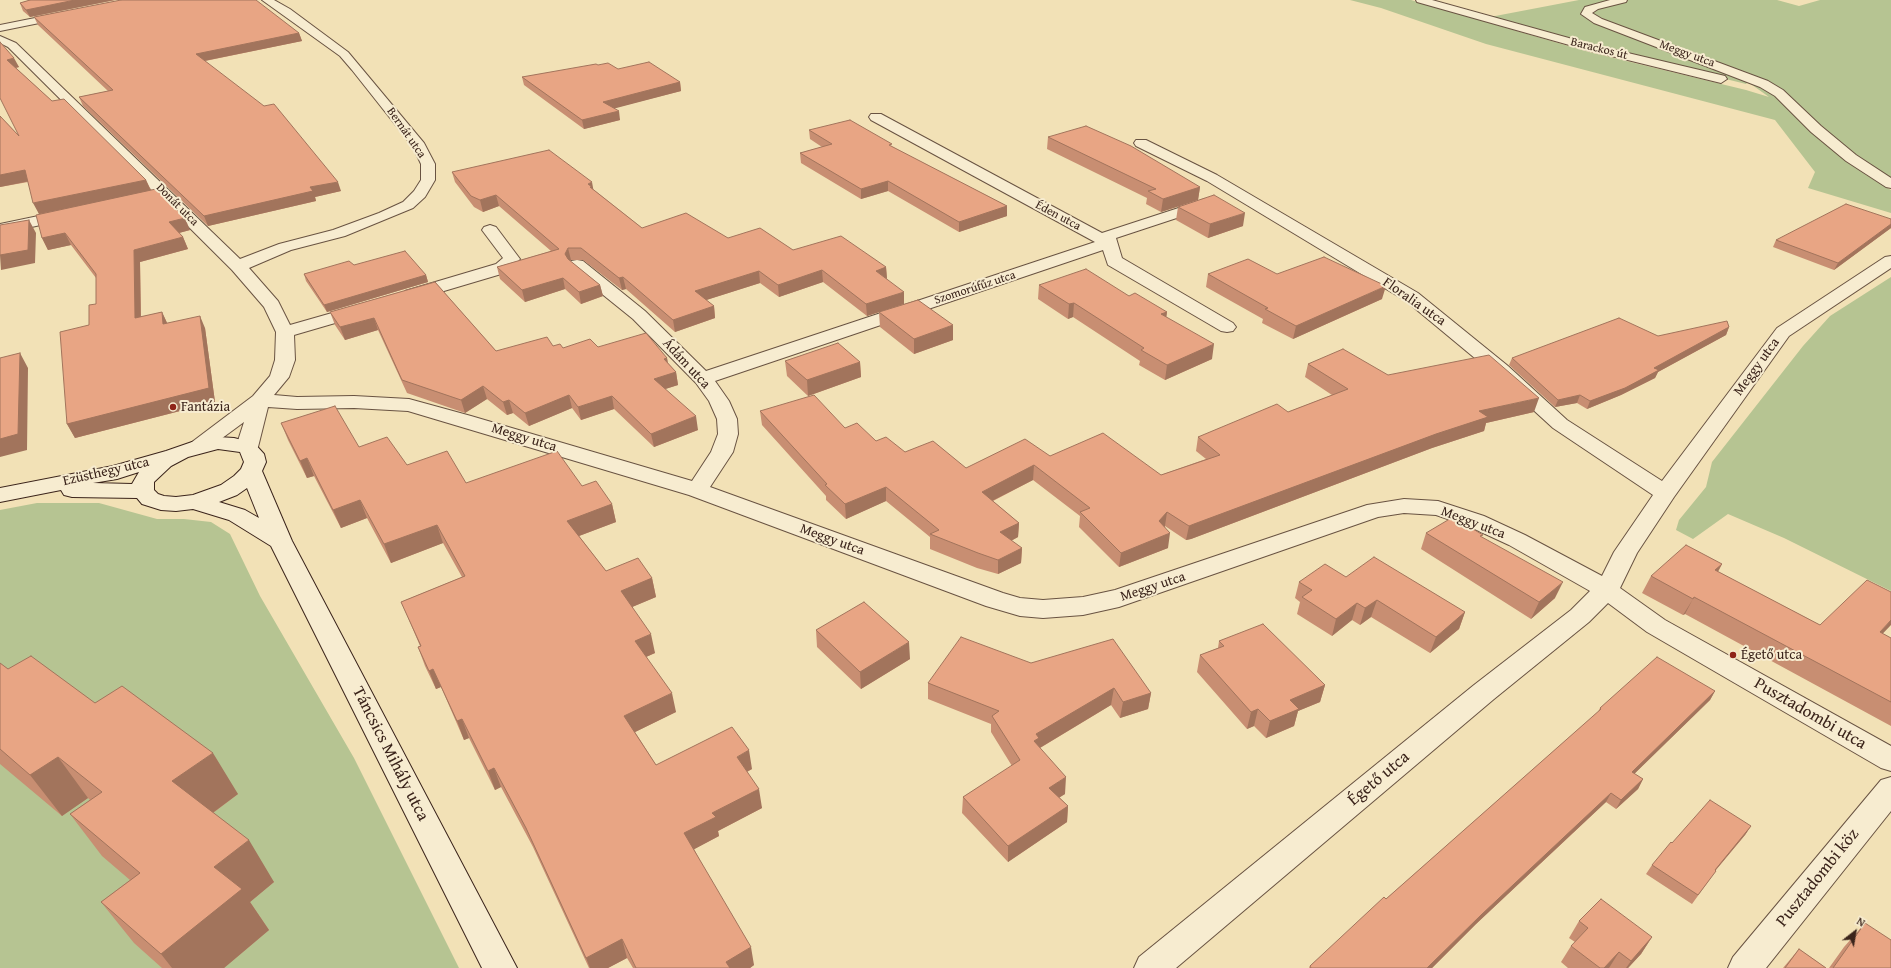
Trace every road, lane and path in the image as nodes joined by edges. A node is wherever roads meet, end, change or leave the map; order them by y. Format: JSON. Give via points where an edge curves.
{"nodes":[{"id":1,"x":267,"y":0,"type":"edge"},
{"id":2,"x":1421,"y":0,"type":"edge"},
{"id":3,"x":1622,"y":0,"type":"edge"},
{"id":4,"x":77,"y":12,"type":"edge"},
{"id":5,"x":0,"y":28,"type":"edge"},
{"id":6,"x":0,"y":39,"type":"edge"},
{"id":7,"x":1779,"y":93,"type":"junction"},
{"id":8,"x":876,"y":117,"type":"dead end"},
{"id":9,"x":1141,"y":143,"type":"dead end"},
{"id":10,"x":1891,"y":184,"type":"edge"},
{"id":11,"x":1239,"y":193,"type":"junction"},
{"id":12,"x":166,"y":194,"type":"junction"},
{"id":13,"x":151,"y":197,"type":"edge"},
{"id":14,"x":83,"y":211,"type":"edge"},
{"id":15,"x":0,"y":229,"type":"edge"},
{"id":16,"x":490,"y":230,"type":"dead end"},
{"id":17,"x":1109,"y":243,"type":"junction"},
{"id":18,"x":1891,"y":261,"type":"edge"},
{"id":19,"x":577,"y":264,"type":"edge"},
{"id":20,"x":238,"y":266,"type":"junction"},
{"id":21,"x":397,"y":299,"type":"edge"},
{"id":22,"x":374,"y":306,"type":"edge"},
{"id":23,"x":1226,"y":327,"type":"dead end"},
{"id":24,"x":285,"y":332,"type":"junction"},
{"id":25,"x":704,"y":379,"type":"junction"},
{"id":26,"x":260,"y":400,"type":"junction"},
{"id":27,"x":247,"y":448,"type":"junction"},
{"id":28,"x":190,"y":449,"type":"junction"},
{"id":29,"x":251,"y":471,"type":"junction"},
{"id":30,"x":31,"y":489,"type":"junction"},
{"id":31,"x":697,"y":490,"type":"junction"},
{"id":32,"x":143,"y":491,"type":"junction"},
{"id":33,"x":1665,"y":493,"type":"junction"},
{"id":34,"x":0,"y":495,"type":"edge"},
{"id":35,"x":194,"y":502,"type":"junction"},
{"id":36,"x":280,"y":541,"type":"junction"},
{"id":37,"x":1607,"y":590,"type":"junction"},
{"id":38,"x":1891,"y":760,"type":"edge"},
{"id":39,"x":1891,"y":789,"type":"edge"},
{"id":40,"x":500,"y":968,"type":"edge"},
{"id":41,"x":1151,"y":968,"type":"edge"},
{"id":42,"x":1745,"y":968,"type":"edge"}],
"edges":[{"from":1,"to":20,"type":"street","name":"Bernát utca","via":[[344,54],[356,67],[418,146],[428,164],[428,180],[420,194],[408,205],[384,216],[338,233],[284,247]]},
{"from":2,"to":7,"type":"street","name":"Barackos út","via":[[1591,48]]},
{"from":3,"to":7,"type":"street","name":"Meggy utca","via":[[1594,7],[1586,14],[1598,21],[1739,73]]},
{"from":4,"to":5,"type":"street"},
{"from":6,"to":12,"type":"street","name":"Donát utca","via":[[12,45]]},
{"from":7,"to":10,"type":"street","name":"Meggy utca","via":[[1851,158]]},
{"from":8,"to":17,"type":"street","name":"Éden utca"},
{"from":9,"to":11,"type":"street","name":"Floralia utca","via":[[1185,163]]},
{"from":11,"to":17,"type":"street","name":"Szomorúfűz utca","via":[[1107,236]]},
{"from":11,"to":33,"type":"street","name":"Floralia utca","via":[[1412,297],[1501,370],[1560,424]]},
{"from":12,"to":13,"type":"street"},
{"from":12,"to":20,"type":"street","name":"Donát utca"},
{"from":14,"to":15,"type":"street"},
{"from":16,"to":21,"type":"street","via":[[512,258],[502,268]]},
{"from":17,"to":23,"type":"street","via":[[1114,261]]},
{"from":17,"to":25,"type":"street","name":"Szomorúfűz utca"},
{"from":18,"to":33,"type":"street","name":"Meggy utca","via":[[1783,332]]},
{"from":19,"to":25,"type":"street","name":"Ádám utca","via":[[639,315]]},
{"from":20,"to":24,"type":"street","name":"Donát utca","via":[[272,305]]},
{"from":22,"to":24,"type":"street"},
{"from":24,"to":26,"type":"street","name":"Donát utca","via":[[286,360],[279,377]]},
{"from":25,"to":31,"type":"street","name":"Ádám utca","via":[[727,419],[728,434],[722,452]]},
{"from":26,"to":27,"type":"street","name":"Donát utca"},
{"from":26,"to":28,"type":"street","name":"Donát utca"},
{"from":26,"to":31,"type":"street","name":"Meggy utca","via":[[409,405]]},
{"from":27,"to":28,"type":"street","via":[[223,443]]},
{"from":27,"to":29,"type":"street","via":[[254,454],[255,462]]},
{"from":28,"to":30,"type":"street","name":"Ezüsthegy utca","via":[[117,472]]},
{"from":28,"to":32,"type":"street","via":[[163,461],[151,471],[143,482]]},
{"from":29,"to":35,"type":"street","via":[[229,490]]},
{"from":29,"to":36,"type":"street","name":"Táncsics Mihály utca"},
{"from":30,"to":32,"type":"street","name":"Ezüsthegy utca"},
{"from":30,"to":34,"type":"street","name":"Ezüsthegy utca"},
{"from":31,"to":37,"type":"street","name":"Meggy utca","via":[[1020,607],[1083,606],[1119,598],[1375,510],[1404,506],[1438,508],[1476,522],[1517,540]]},
{"from":32,"to":35,"type":"street","via":[[150,499],[161,503]]},
{"from":33,"to":37,"type":"street","name":"Meggy utca","via":[[1626,552]]},
{"from":35,"to":36,"type":"street","via":[[237,515]]},
{"from":36,"to":40,"type":"street","name":"Táncsics Mihály utca"},
{"from":37,"to":38,"type":"street","name":"Pusztadombi utca","via":[[1656,626]]},
{"from":37,"to":41,"type":"street","name":"Égető utca","via":[[1580,616],[1484,692]]},
{"from":39,"to":42,"type":"street","name":"Pusztadombi köz"}]}
